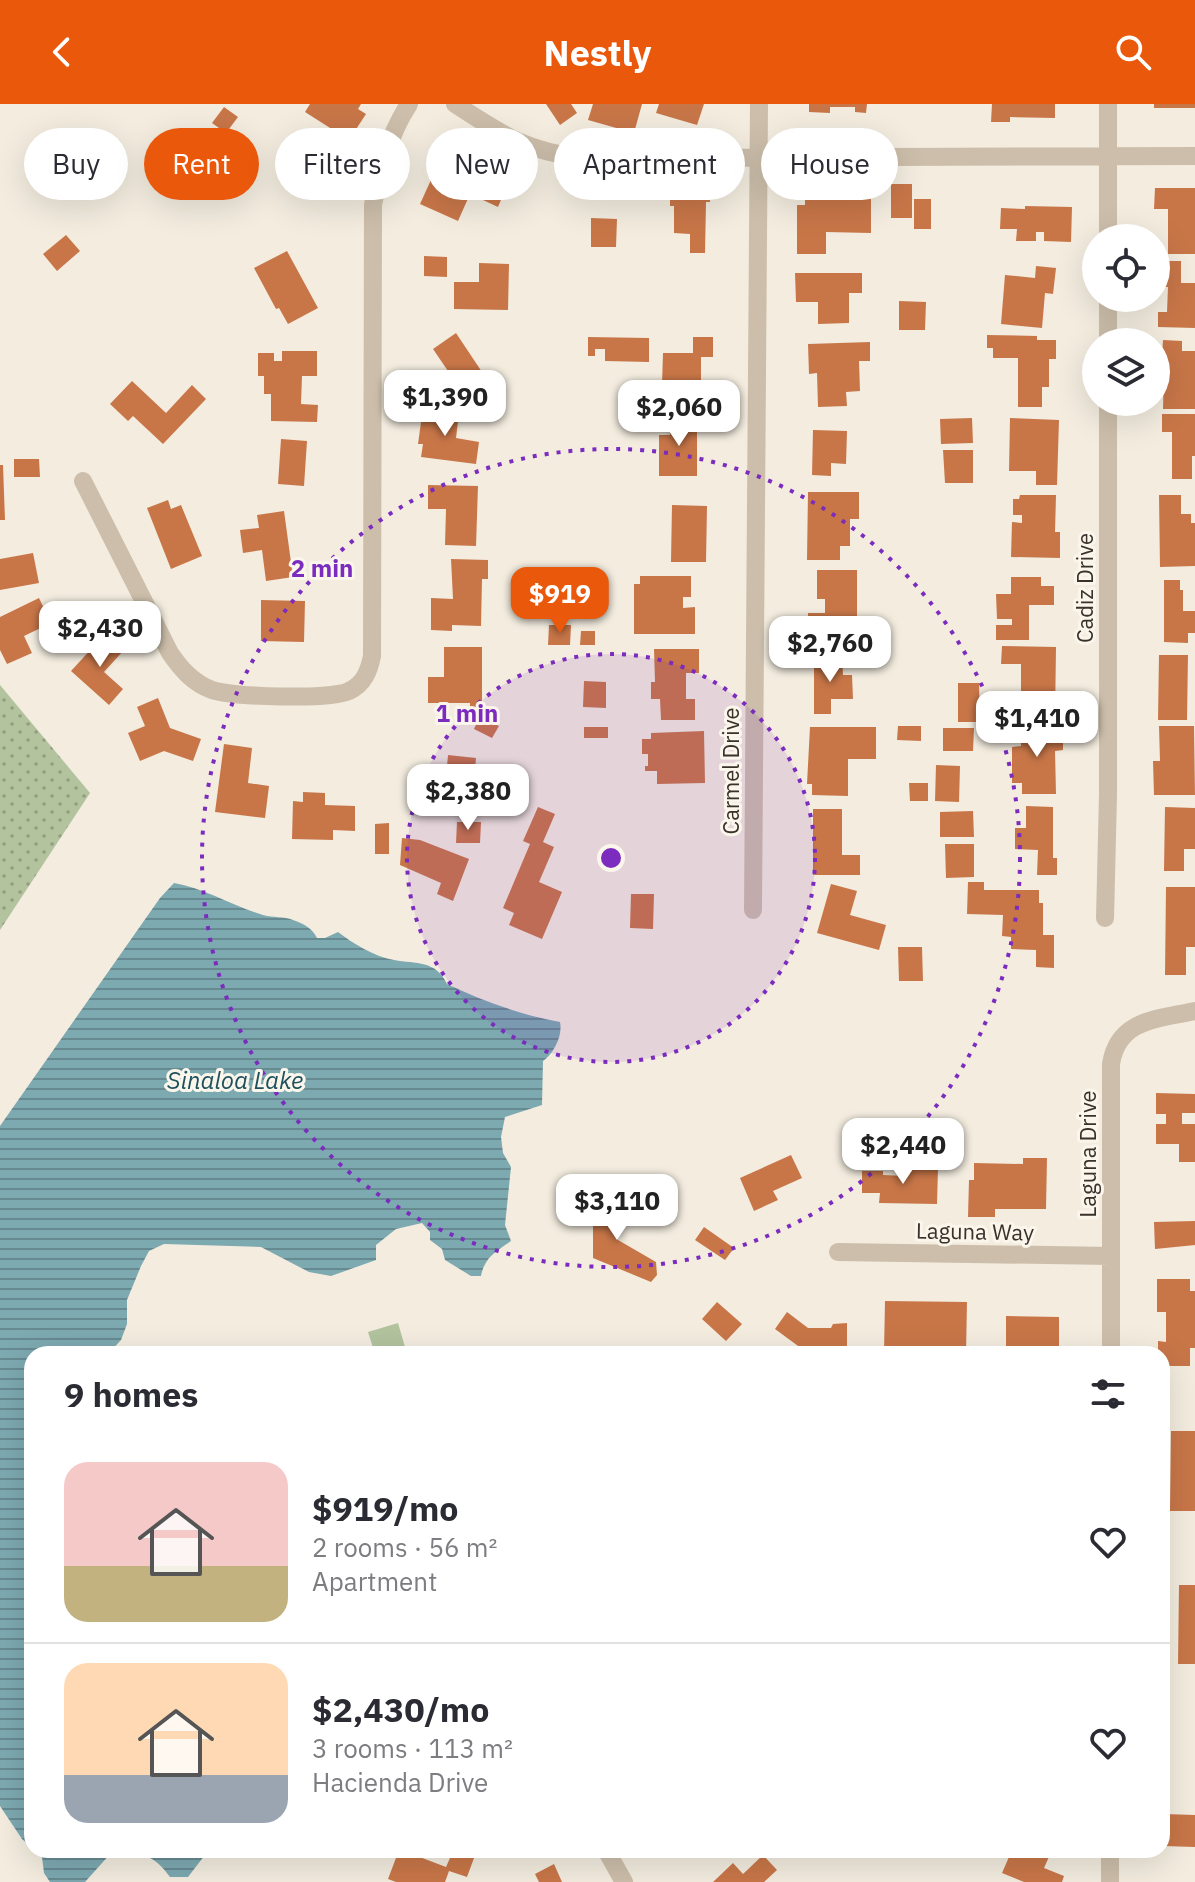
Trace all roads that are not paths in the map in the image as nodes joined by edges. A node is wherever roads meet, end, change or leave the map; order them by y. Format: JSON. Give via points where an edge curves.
{"nodes":[{"id":1,"x":409,"y":104,"type":"edge"},
{"id":2,"x":455,"y":104,"type":"edge"},
{"id":3,"x":759,"y":104,"type":"edge"},
{"id":4,"x":1108,"y":104,"type":"edge"},
{"id":5,"x":1195,"y":156,"type":"edge"},
{"id":6,"x":759,"y":158,"type":"junction"},
{"id":7,"x":1108,"y":158,"type":"junction"},
{"id":8,"x":1108,"y":224,"type":"edge"},
{"id":9,"x":1108,"y":416,"type":"edge"},
{"id":10,"x":83,"y":481,"type":"dead end"},
{"id":11,"x":753,"y":910,"type":"dead end"},
{"id":12,"x":1105,"y":918,"type":"dead end"},
{"id":13,"x":1195,"y":1011,"type":"edge"},
{"id":14,"x":838,"y":1252,"type":"dead end"},
{"id":15,"x":1111,"y":1256,"type":"junction"},
{"id":16,"x":1111,"y":1346,"type":"edge"},
{"id":17,"x":610,"y":1858,"type":"edge"},
{"id":18,"x":1110,"y":1858,"type":"edge"},
{"id":19,"x":624,"y":1882,"type":"edge"},
{"id":20,"x":1110,"y":1882,"type":"edge"}],
"edges":[{"from":1,"to":10,"type":"street","via":[[389,142],[373,205],[372,656],[363,680],[333,695],[233,695],[194,681],[170,653]]},
{"from":2,"to":6,"type":"street","via":[[506,137],[548,154]]},
{"from":3,"to":6,"type":"street","name":"Carmel Drive"},
{"from":4,"to":7,"type":"street"},
{"from":5,"to":7,"type":"street"},
{"from":6,"to":7,"type":"street"},
{"from":6,"to":11,"type":"street","name":"Carmel Drive"},
{"from":7,"to":8,"type":"street"},
{"from":9,"to":12,"type":"street","name":"Cadiz Drive"},
{"from":13,"to":15,"type":"street","name":"Laguna Drive","via":[[1141,1023],[1119,1039],[1113,1051]]},
{"from":14,"to":15,"type":"street","name":"Laguna Way"},
{"from":15,"to":16,"type":"street","name":"Laguna Drive"},
{"from":17,"to":19,"type":"street"},
{"from":18,"to":20,"type":"street"}]}
